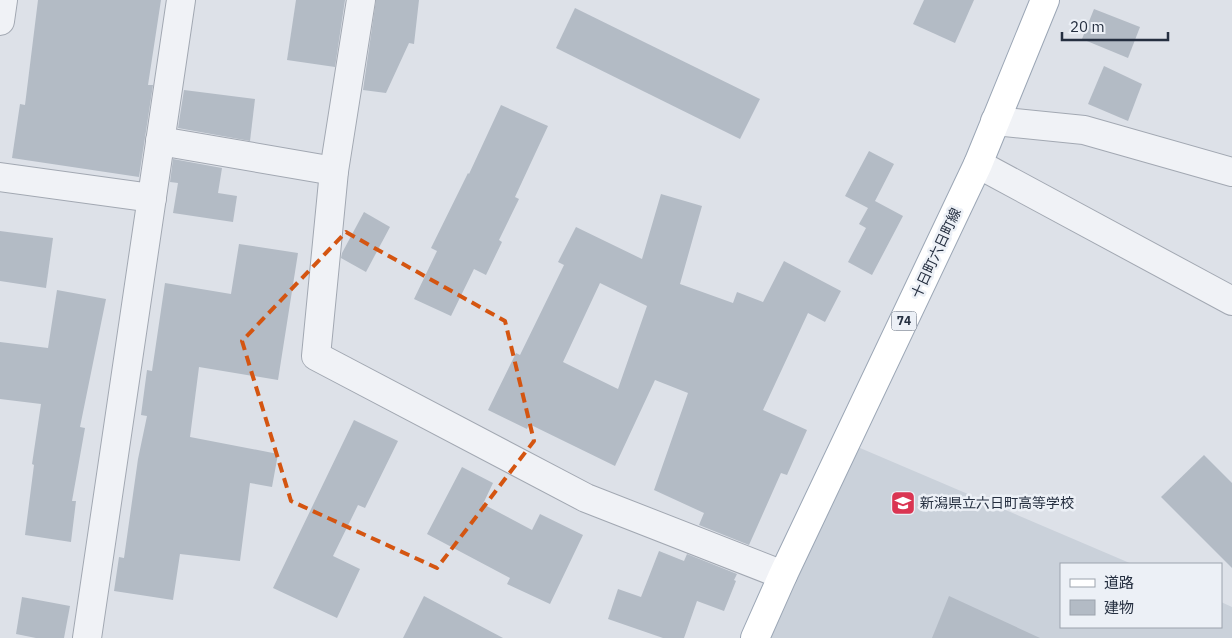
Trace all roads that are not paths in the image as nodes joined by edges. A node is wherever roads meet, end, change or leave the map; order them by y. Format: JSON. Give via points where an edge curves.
{"nodes":[{"id":1,"x":3,"y":0,"type":"edge"},
{"id":2,"x":181,"y":0,"type":"edge"},
{"id":3,"x":361,"y":0,"type":"edge"},
{"id":4,"x":1044,"y":0,"type":"edge"},
{"id":5,"x":0,"y":21,"type":"edge"},
{"id":6,"x":995,"y":121,"type":"junction"},
{"id":7,"x":160,"y":141,"type":"junction"},
{"id":8,"x":978,"y":164,"type":"junction"},
{"id":9,"x":334,"y":172,"type":"junction"},
{"id":10,"x":1232,"y":172,"type":"edge"},
{"id":11,"x":0,"y":177,"type":"edge"},
{"id":12,"x":152,"y":198,"type":"junction"},
{"id":13,"x":1232,"y":301,"type":"edge"},
{"id":14,"x":783,"y":575,"type":"junction"},
{"id":15,"x":87,"y":638,"type":"edge"},
{"id":16,"x":755,"y":638,"type":"edge"}],
"edges":[{"from":1,"to":5,"type":"street"},
{"from":2,"to":7,"type":"street"},
{"from":3,"to":9,"type":"street"},
{"from":4,"to":6,"type":"main road","name":"十日町六日町線","number":"74"},
{"from":6,"to":8,"type":"main road","name":"十日町六日町線","number":"74"},
{"from":6,"to":10,"type":"street","via":[[1084,130]]},
{"from":7,"to":9,"type":"street"},
{"from":7,"to":12,"type":"street"},
{"from":8,"to":13,"type":"street"},
{"from":8,"to":14,"type":"main road","name":"十日町六日町線","number":"74"},
{"from":9,"to":14,"type":"street","via":[[316,356],[586,498]]},
{"from":11,"to":12,"type":"street"},
{"from":12,"to":15,"type":"street"},
{"from":14,"to":16,"type":"main road","name":"十日町六日町線","number":"74"}]}
